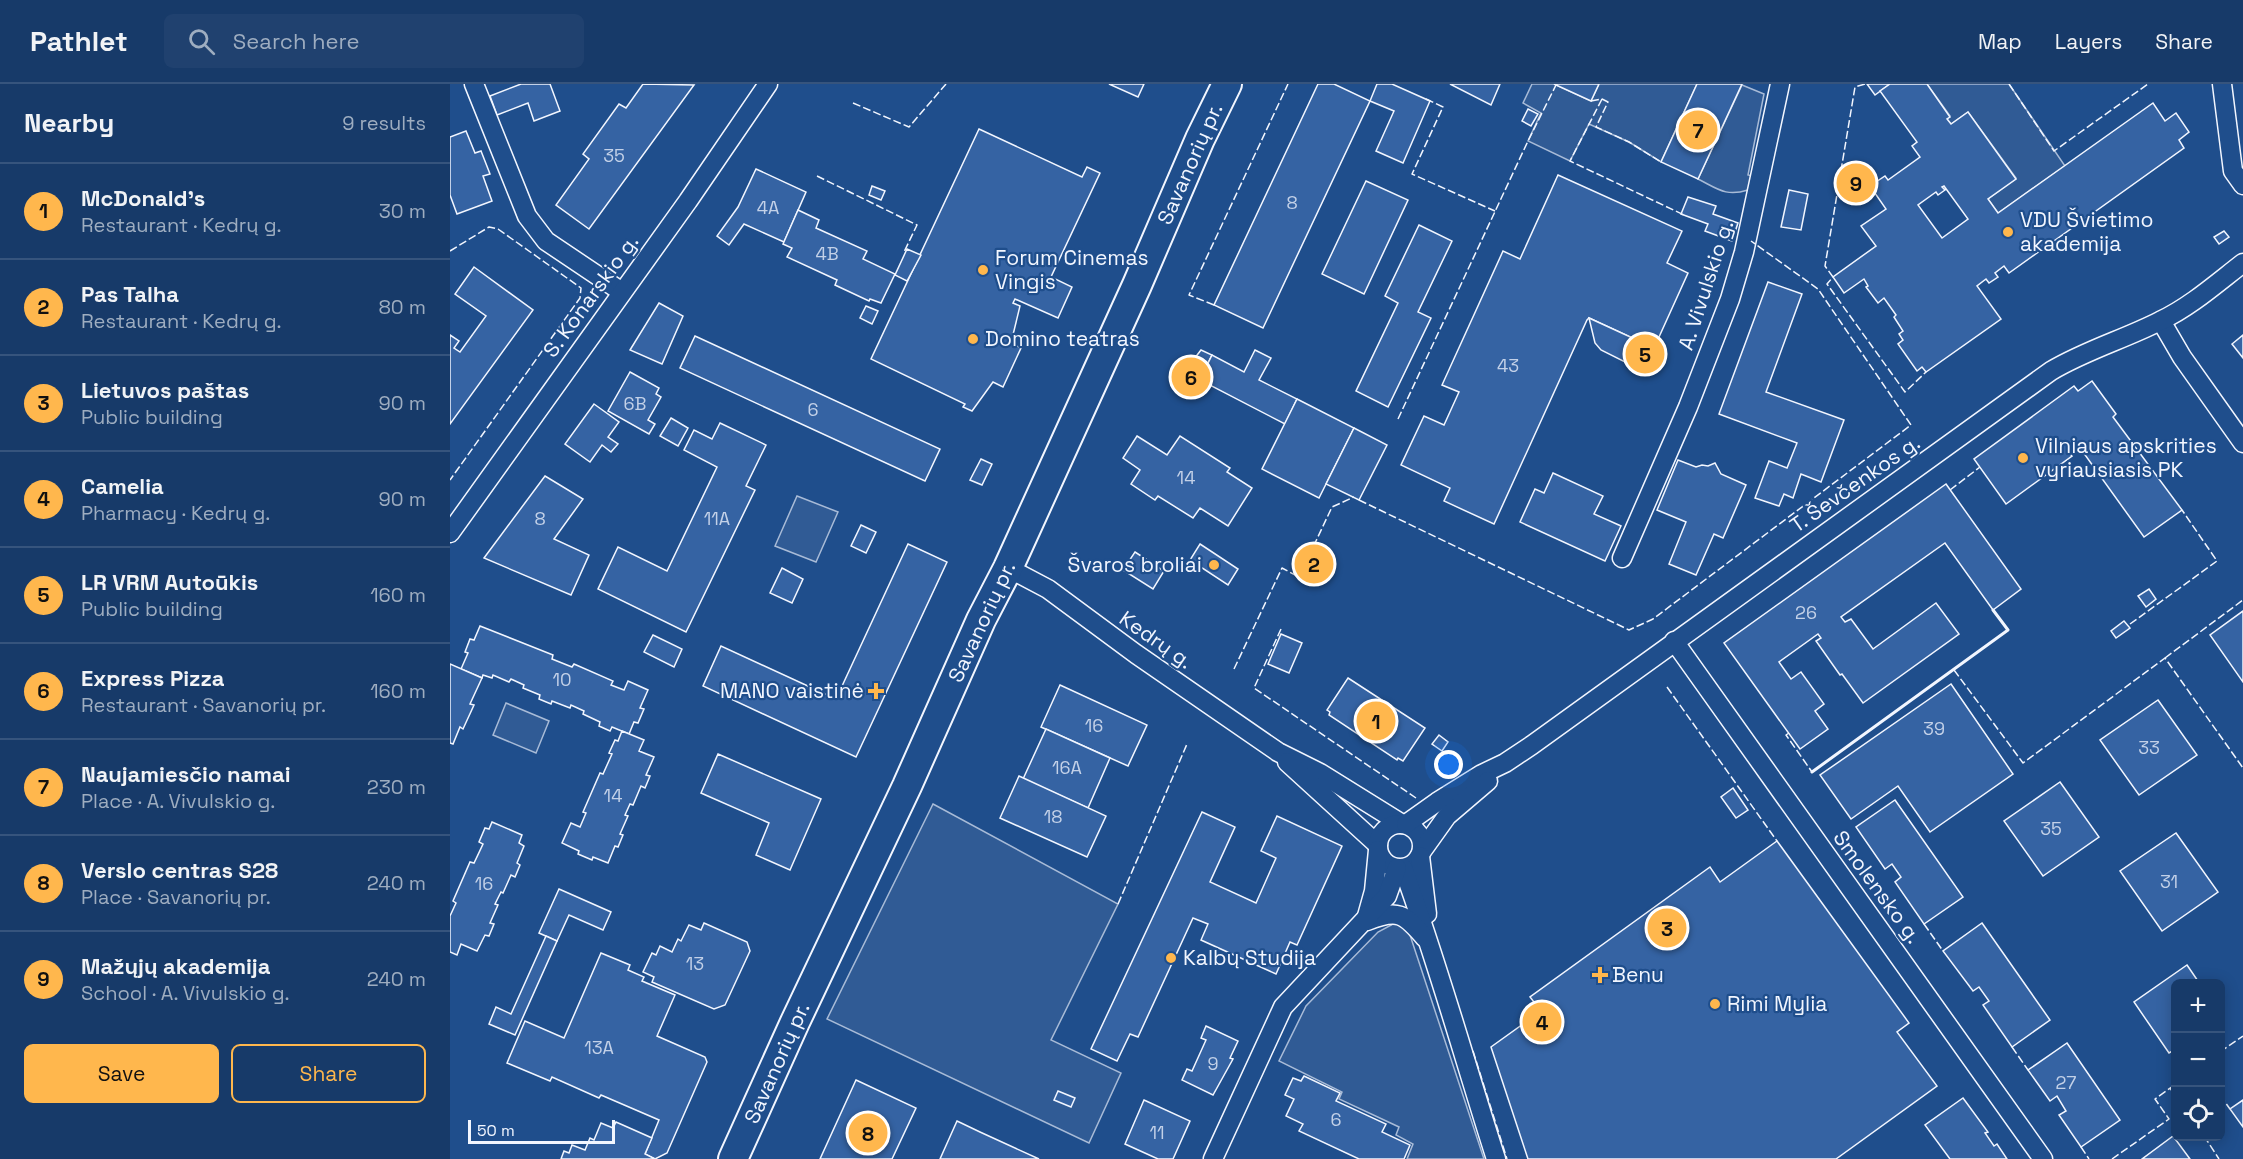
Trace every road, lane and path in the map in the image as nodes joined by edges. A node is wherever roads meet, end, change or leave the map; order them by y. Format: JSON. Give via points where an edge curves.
{"nodes":[{"id":1,"x":474,"y":84,"type":"edge"},
{"id":2,"x":768,"y":84,"type":"edge"},
{"id":3,"x":1227,"y":84,"type":"edge"},
{"id":4,"x":1780,"y":84,"type":"edge"},
{"id":5,"x":2222,"y":84,"type":"edge"},
{"id":6,"x":2243,"y":185,"type":"edge"},
{"id":7,"x":2243,"y":262,"type":"edge"},
{"id":8,"x":622,"y":292,"type":"junction"},
{"id":9,"x":2161,"y":321,"type":"junction"},
{"id":10,"x":2243,"y":443,"type":"edge"},
{"id":11,"x":450,"y":533,"type":"edge"},
{"id":12,"x":1622,"y":558,"type":"dead end"},
{"id":13,"x":1008,"y":568,"type":"junction"},
{"id":14,"x":1674,"y":641,"type":"junction"},
{"id":15,"x":1278,"y":752,"type":"junction"},
{"id":16,"x":1505,"y":763,"type":"junction"},
{"id":17,"x":1404,"y":824,"type":"junction"},
{"id":18,"x":1378,"y":848,"type":"junction"},
{"id":19,"x":1421,"y":853,"type":"junction"},
{"id":20,"x":1400,"y":868,"type":"junction"},
{"id":21,"x":1366,"y":921,"type":"junction"},
{"id":22,"x":1431,"y":945,"type":"junction"},
{"id":23,"x":733,"y":1159,"type":"edge"},
{"id":24,"x":1213,"y":1159,"type":"edge"},
{"id":25,"x":1496,"y":1159,"type":"edge"},
{"id":26,"x":2043,"y":1159,"type":"edge"}],
"edges":[{"from":1,"to":8,"type":"street","via":[[536,230],[546,241]]},
{"from":2,"to":8,"type":"street","name":"S. Konarskio g."},
{"from":3,"to":13,"type":"main road","name":"Savanorių pr."},
{"from":4,"to":12,"type":"street","name":"A. Vivulskio g.","via":[[1730,299]]},
{"from":5,"to":6,"type":"street","via":[[2233,171]]},
{"from":7,"to":9,"type":"street","name":"T. Ševčenkos g."},
{"from":8,"to":11,"type":"street","name":"S. Konarskio g."},
{"from":9,"to":10,"type":"street"},
{"from":9,"to":14,"type":"street","name":"T. Ševčenkos g.","via":[[2051,370]]},
{"from":13,"to":15,"type":"street","name":"Kedrų g.","via":[[1048,589]]},
{"from":13,"to":23,"type":"main road","name":"Savanorių pr."},
{"from":14,"to":16,"type":"street","name":"T. Ševčenkos g."},
{"from":14,"to":26,"type":"street","name":"Smolensko g."},
{"from":15,"to":17,"type":"street","name":"Kedrų g."},
{"from":15,"to":18,"type":"street","name":"Kedrų g."},
{"from":16,"to":17,"type":"street","name":"T. Ševčenkos g."},
{"from":16,"to":19,"type":"street","name":"T. Ševčenkos g.","via":[[1447,816]]},
{"from":17,"to":18,"type":"street","via":[[1383,831]]},
{"from":17,"to":19,"type":"street","via":[[1418,833]]},
{"from":18,"to":20,"type":"street","via":[[1386,863]]},
{"from":18,"to":21,"type":"street","via":[[1374,891]]},
{"from":19,"to":20,"type":"street","via":[[1414,863]]},
{"from":19,"to":22,"type":"street"},
{"from":20,"to":21,"type":"street","via":[[1387,896]]},
{"from":20,"to":22,"type":"street"},
{"from":21,"to":22,"type":"street","via":[[1387,913],[1402,916]]},
{"from":21,"to":24,"type":"street","via":[[1283,1007]]},
{"from":22,"to":25,"type":"street"}]}
